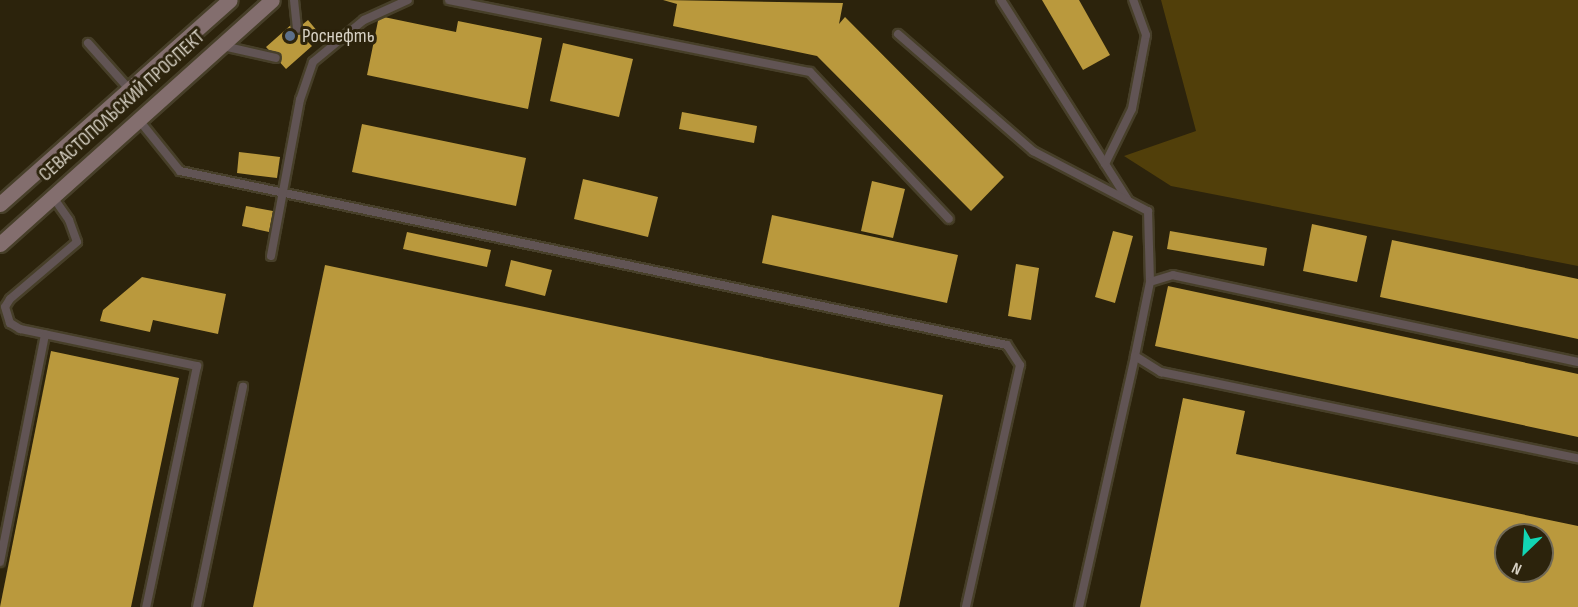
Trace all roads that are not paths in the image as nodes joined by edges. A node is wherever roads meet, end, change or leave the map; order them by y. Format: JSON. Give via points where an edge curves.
{"nodes":[{"id":1,"x":230,"y":0,"type":"edge"},
{"id":2,"x":272,"y":0,"type":"edge"},
{"id":3,"x":294,"y":0,"type":"edge"},
{"id":4,"x":408,"y":0,"type":"edge"},
{"id":5,"x":449,"y":0,"type":"edge"},
{"id":6,"x":1001,"y":0,"type":"edge"},
{"id":7,"x":1133,"y":0,"type":"edge"},
{"id":8,"x":297,"y":29,"type":"dead end"},
{"id":9,"x":898,"y":34,"type":"dead end"},
{"id":10,"x":88,"y":43,"type":"dead end"},
{"id":11,"x":221,"y":46,"type":"junction"},
{"id":12,"x":276,"y":58,"type":"dead end"},
{"id":13,"x":130,"y":90,"type":"junction"},
{"id":14,"x":139,"y":120,"type":"junction"},
{"id":15,"x":1105,"y":164,"type":"junction"},
{"id":16,"x":283,"y":193,"type":"junction"},
{"id":17,"x":52,"y":197,"type":"junction"},
{"id":18,"x":1129,"y":201,"type":"junction"},
{"id":19,"x":0,"y":204,"type":"edge"},
{"id":20,"x":949,"y":219,"type":"dead end"},
{"id":21,"x":0,"y":244,"type":"edge"},
{"id":22,"x":271,"y":256,"type":"dead end"},
{"id":23,"x":1150,"y":282,"type":"junction"},
{"id":24,"x":45,"y":334,"type":"junction"},
{"id":25,"x":1135,"y":356,"type":"junction"},
{"id":26,"x":1578,"y":362,"type":"edge"},
{"id":27,"x":243,"y":387,"type":"dead end"},
{"id":28,"x":1578,"y":458,"type":"edge"},
{"id":29,"x":0,"y":562,"type":"edge"},
{"id":30,"x":146,"y":607,"type":"edge"},
{"id":31,"x":197,"y":607,"type":"edge"},
{"id":32,"x":966,"y":607,"type":"edge"},
{"id":33,"x":1079,"y":607,"type":"edge"}],
"edges":[{"from":1,"to":13,"type":"main road","name":"СЕВАСТОПОЛЬСКИЙ ПРОСПЕКТ"},
{"from":2,"to":11,"type":"main road","name":"СЕВАСТОПОЛЬСКИЙ ПРОСПЕКТ"},
{"from":3,"to":8,"type":"lane"},
{"from":4,"to":16,"type":"lane","via":[[364,20],[313,62],[300,100]]},
{"from":5,"to":20,"type":"lane","via":[[810,72]]},
{"from":6,"to":15,"type":"lane"},
{"from":7,"to":15,"type":"lane","via":[[1146,35],[1132,109]]},
{"from":9,"to":18,"type":"lane","via":[[1033,151]]},
{"from":10,"to":13,"type":"lane"},
{"from":11,"to":12,"type":"lane"},
{"from":11,"to":14,"type":"main road","name":"СЕВАСТОПОЛЬСКИЙ ПРОСПЕКТ"},
{"from":13,"to":19,"type":"main road","name":"СЕВАСТОПОЛЬСКИЙ ПРОСПЕКТ"},
{"from":14,"to":16,"type":"lane","via":[[180,171]]},
{"from":14,"to":17,"type":"main road","name":"СЕВАСТОПОЛЬСКИЙ ПРОСПЕКТ"},
{"from":15,"to":18,"type":"lane"},
{"from":16,"to":22,"type":"lane"},
{"from":16,"to":32,"type":"lane","via":[[1007,345],[1020,365]]},
{"from":17,"to":21,"type":"main road","name":"СЕВАСТОПОЛЬСКИЙ ПРОСПЕКТ"},
{"from":17,"to":24,"type":"lane","via":[[69,220],[77,242],[5,307],[10,323]]},
{"from":18,"to":23,"type":"lane","via":[[1148,211]]},
{"from":23,"to":25,"type":"lane"},
{"from":23,"to":26,"type":"lane","via":[[1173,275]]},
{"from":24,"to":29,"type":"lane"},
{"from":24,"to":30,"type":"lane","via":[[197,366]]},
{"from":25,"to":28,"type":"lane","via":[[1161,372]]},
{"from":25,"to":33,"type":"lane"},
{"from":27,"to":31,"type":"lane"}]}
